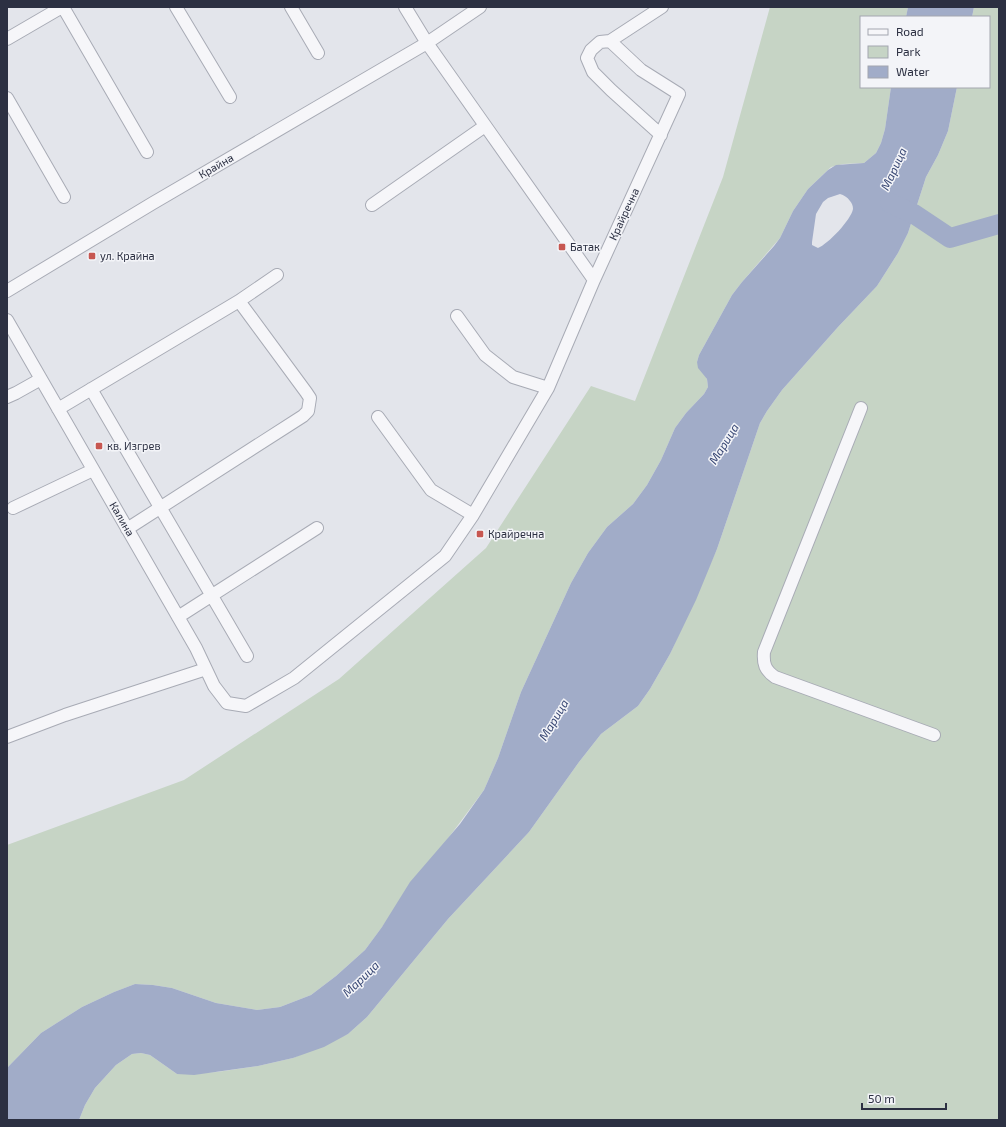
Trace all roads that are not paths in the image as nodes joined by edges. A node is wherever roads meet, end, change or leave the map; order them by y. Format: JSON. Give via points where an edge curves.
{"nodes":[{"id":1,"x":63,"y":7,"type":"edge"},
{"id":2,"x":176,"y":7,"type":"edge"},
{"id":3,"x":291,"y":7,"type":"edge"},
{"id":4,"x":405,"y":7,"type":"edge"},
{"id":5,"x":465,"y":7,"type":"edge"},
{"id":6,"x":480,"y":7,"type":"edge"},
{"id":7,"x":662,"y":7,"type":"edge"},
{"id":8,"x":462,"y":20,"type":"junction"},
{"id":9,"x":7,"y":39,"type":"edge"},
{"id":10,"x":610,"y":41,"type":"junction"},
{"id":11,"x":427,"y":43,"type":"junction"},
{"id":12,"x":318,"y":53,"type":"dead end"},
{"id":13,"x":230,"y":97,"type":"dead end"},
{"id":14,"x":7,"y":98,"type":"edge"},
{"id":15,"x":485,"y":126,"type":"junction"},
{"id":16,"x":660,"y":134,"type":"junction"},
{"id":17,"x":147,"y":152,"type":"dead end"},
{"id":18,"x":64,"y":197,"type":"dead end"},
{"id":19,"x":372,"y":205,"type":"dead end"},
{"id":20,"x":277,"y":275,"type":"dead end"},
{"id":21,"x":594,"y":280,"type":"junction"},
{"id":22,"x":7,"y":291,"type":"edge"},
{"id":23,"x":239,"y":301,"type":"junction"},
{"id":24,"x":457,"y":316,"type":"dead end"},
{"id":25,"x":7,"y":320,"type":"edge"},
{"id":26,"x":41,"y":379,"type":"junction"},
{"id":27,"x":548,"y":388,"type":"junction"},
{"id":28,"x":91,"y":389,"type":"junction"},
{"id":29,"x":7,"y":396,"type":"edge"},
{"id":30,"x":861,"y":408,"type":"dead end"},
{"id":31,"x":58,"y":409,"type":"junction"},
{"id":32,"x":378,"y":416,"type":"dead end"},
{"id":33,"x":93,"y":470,"type":"junction"},
{"id":34,"x":160,"y":507,"type":"junction"},
{"id":35,"x":13,"y":508,"type":"dead end"},
{"id":36,"x":473,"y":515,"type":"junction"},
{"id":37,"x":317,"y":528,"type":"dead end"},
{"id":38,"x":127,"y":529,"type":"junction"},
{"id":39,"x":212,"y":595,"type":"junction"},
{"id":40,"x":178,"y":617,"type":"junction"},
{"id":41,"x":247,"y":656,"type":"dead end"},
{"id":42,"x":206,"y":669,"type":"junction"},
{"id":43,"x":246,"y":706,"type":"joint"},
{"id":44,"x":934,"y":735,"type":"dead end"},
{"id":45,"x":7,"y":737,"type":"edge"}],
"edges":[{"from":1,"to":9,"type":"street"},
{"from":1,"to":17,"type":"street"},
{"from":2,"to":13,"type":"street"},
{"from":3,"to":12,"type":"street"},
{"from":4,"to":11,"type":"street"},
{"from":5,"to":8,"type":"street"},
{"from":6,"to":8,"type":"street"},
{"from":7,"to":10,"type":"street"},
{"from":8,"to":11,"type":"street"},
{"from":10,"to":16,"type":"street","name":"Крайречна","via":[[641,70],[679,94]]},
{"from":10,"to":16,"type":"street","via":[[600,42],[591,50],[587,58],[593,72]]},
{"from":11,"to":15,"type":"street"},
{"from":11,"to":22,"type":"street","name":"Крайна"},
{"from":14,"to":18,"type":"street"},
{"from":15,"to":19,"type":"street"},
{"from":15,"to":21,"type":"street"},
{"from":16,"to":21,"type":"street","name":"Крайречна"},
{"from":20,"to":23,"type":"street"},
{"from":21,"to":27,"type":"street","name":"Крайречна"},
{"from":23,"to":28,"type":"street"},
{"from":23,"to":34,"type":"street","via":[[310,398],[308,411]]},
{"from":24,"to":27,"type":"street","via":[[485,355],[514,377]]},
{"from":25,"to":26,"type":"street","name":"Калина"},
{"from":26,"to":29,"type":"street"},
{"from":26,"to":31,"type":"street","name":"Калина"},
{"from":27,"to":36,"type":"street","name":"Крайречна"},
{"from":28,"to":31,"type":"street"},
{"from":28,"to":34,"type":"street"},
{"from":30,"to":44,"type":"street","via":[[764,652],[763,661],[768,672],[775,677]]},
{"from":31,"to":33,"type":"street","name":"Калина"},
{"from":32,"to":36,"type":"street","via":[[431,490]]},
{"from":33,"to":35,"type":"street"},
{"from":33,"to":38,"type":"street","name":"Калина"},
{"from":34,"to":38,"type":"street"},
{"from":34,"to":39,"type":"street"},
{"from":36,"to":43,"type":"street","name":"Крайречна","via":[[445,556],[294,678]]},
{"from":37,"to":39,"type":"street"},
{"from":38,"to":40,"type":"street","name":"Калина"},
{"from":39,"to":40,"type":"street"},
{"from":39,"to":41,"type":"street"},
{"from":40,"to":42,"type":"street","name":"Калина"},
{"from":42,"to":43,"type":"street","name":"Калина","via":[[214,686],[227,703]]},
{"from":42,"to":45,"type":"street","via":[[65,715]]}]}
